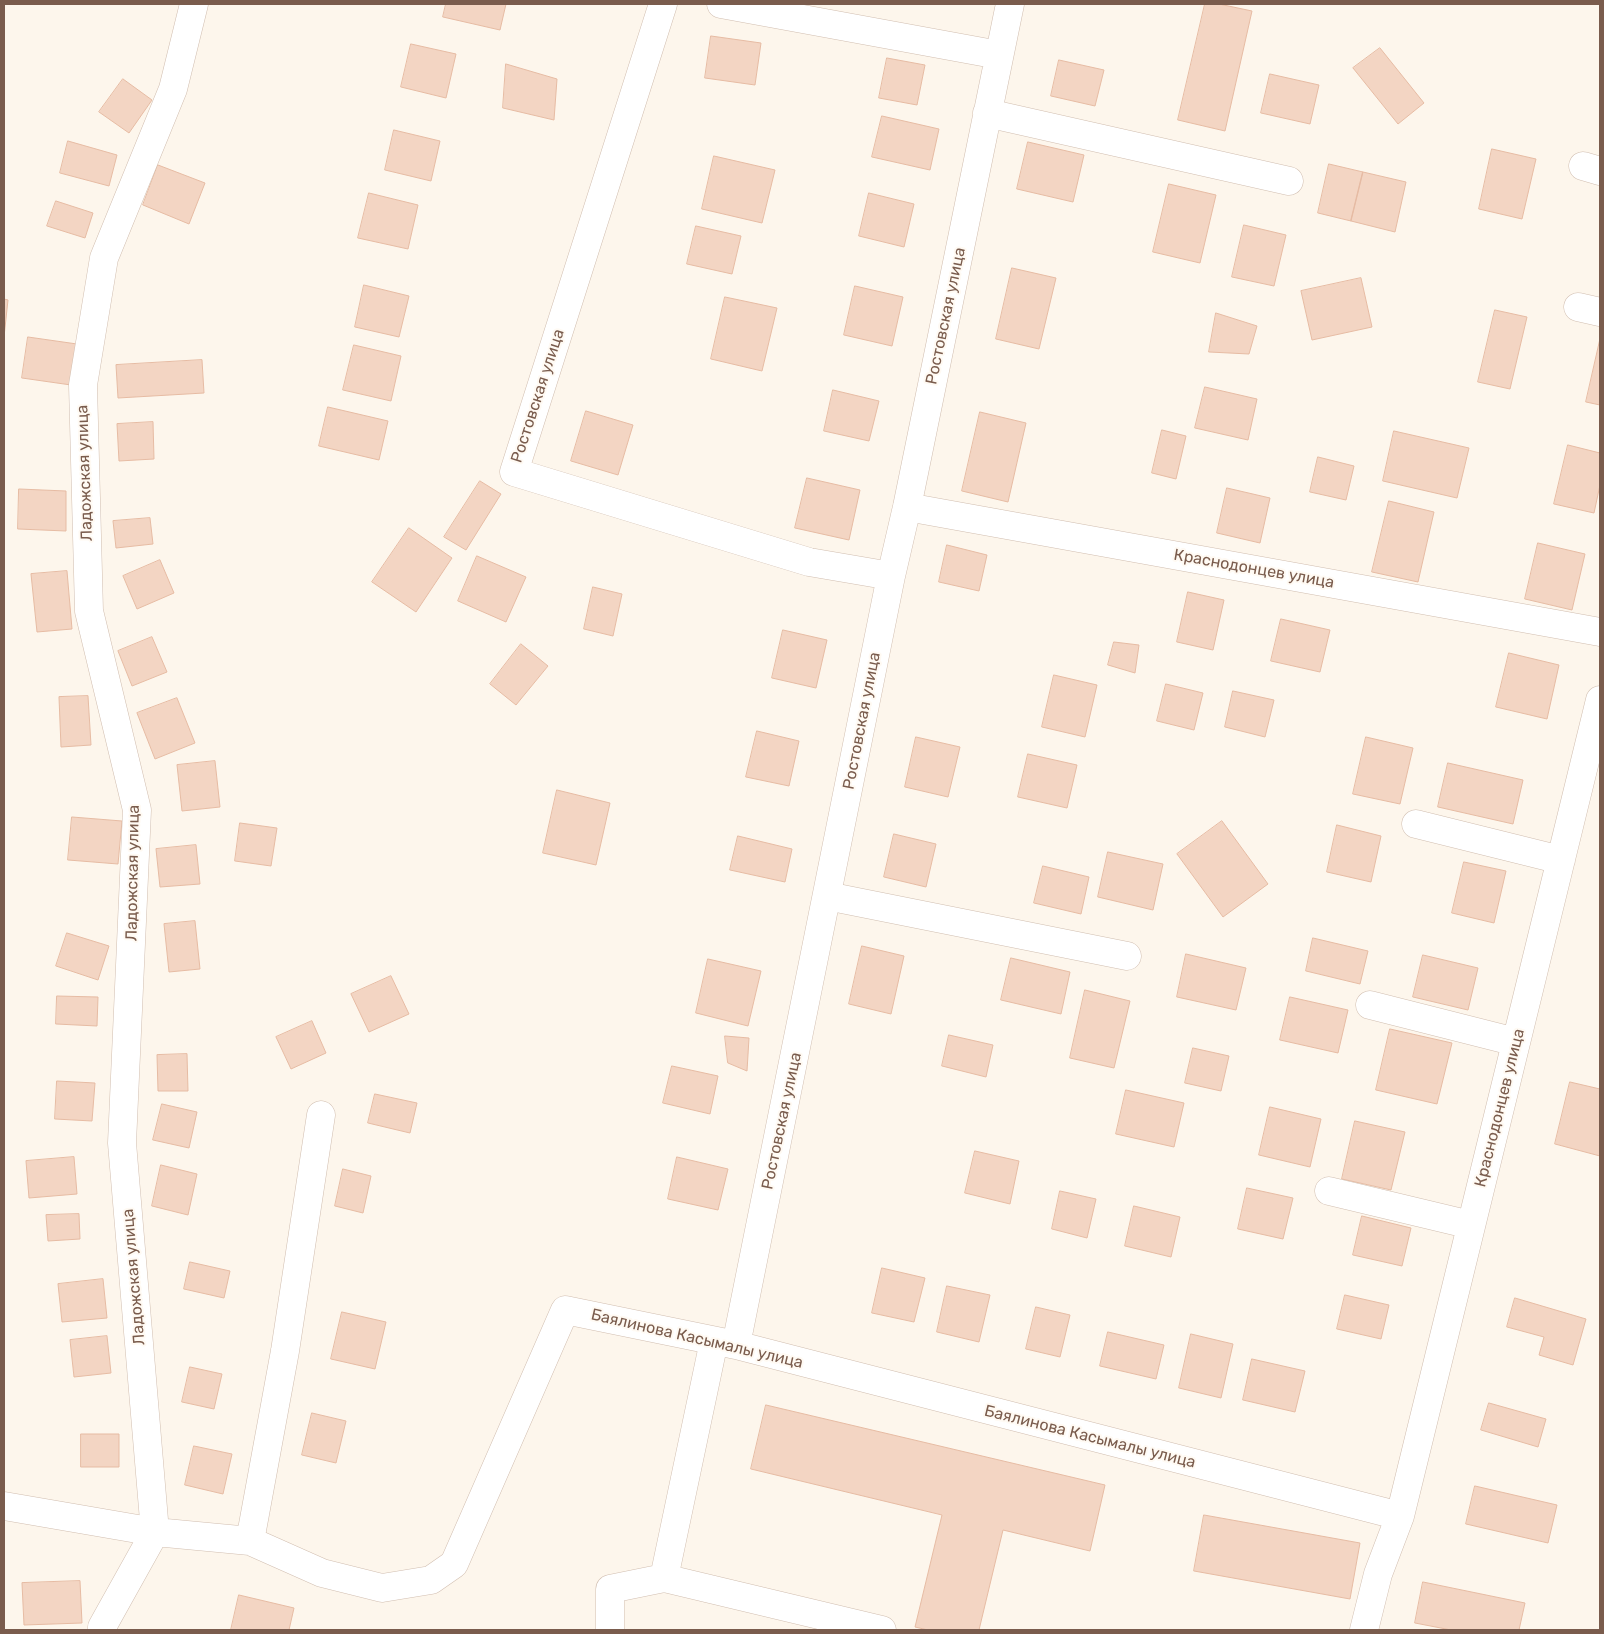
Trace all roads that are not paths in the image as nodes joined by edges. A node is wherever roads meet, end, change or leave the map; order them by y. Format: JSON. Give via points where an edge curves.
{"nodes":[{"id":1,"x":194,"y":4,"type":"edge"},
{"id":2,"x":663,"y":4,"type":"edge"},
{"id":3,"x":720,"y":4,"type":"edge"},
{"id":4,"x":1010,"y":4,"type":"edge"},
{"id":5,"x":999,"y":55,"type":"junction"},
{"id":6,"x":987,"y":113,"type":"junction"},
{"id":7,"x":1289,"y":182,"type":"dead end"},
{"id":8,"x":907,"y":507,"type":"junction"},
{"id":9,"x":891,"y":576,"type":"junction"},
{"id":10,"x":1600,"y":632,"type":"edge"},
{"id":11,"x":1600,"y":700,"type":"edge"},
{"id":12,"x":1416,"y":824,"type":"dead end"},
{"id":13,"x":1561,"y":860,"type":"junction"},
{"id":14,"x":827,"y":896,"type":"junction"},
{"id":15,"x":1127,"y":956,"type":"dead end"},
{"id":16,"x":1370,"y":1005,"type":"dead end"},
{"id":17,"x":1516,"y":1042,"type":"junction"},
{"id":18,"x":321,"y":1115,"type":"dead end"},
{"id":19,"x":1329,"y":1191,"type":"dead end"},
{"id":20,"x":1471,"y":1224,"type":"junction"},
{"id":21,"x":725,"y":1343,"type":"junction"},
{"id":22,"x":4,"y":1506,"type":"edge"},
{"id":23,"x":1400,"y":1516,"type":"junction"},
{"id":24,"x":155,"y":1532,"type":"junction"},
{"id":25,"x":250,"y":1541,"type":"junction"},
{"id":26,"x":664,"y":1578,"type":"junction"},
{"id":27,"x":102,"y":1630,"type":"edge"},
{"id":28,"x":610,"y":1630,"type":"edge"},
{"id":29,"x":882,"y":1630,"type":"edge"},
{"id":30,"x":1364,"y":1630,"type":"edge"}],
"edges":[{"from":1,"to":24,"type":"street","name":"Ладожская улица","via":[[173,89],[104,258],[83,385],[90,611],[137,810],[122,1143]]},
{"from":2,"to":9,"type":"street","name":"Ростовская улица","via":[[514,472],[809,562]]},
{"from":3,"to":5,"type":"street"},
{"from":4,"to":5,"type":"street","name":"Ростовская улица"},
{"from":5,"to":6,"type":"street","name":"Ростовская улица"},
{"from":6,"to":7,"type":"street"},
{"from":6,"to":8,"type":"street","name":"Ростовская улица"},
{"from":8,"to":9,"type":"street","name":"Ростовская улица"},
{"from":8,"to":10,"type":"street","name":"Краснодонцев улица"},
{"from":9,"to":14,"type":"street","name":"Ростовская улица"},
{"from":11,"to":13,"type":"street","name":"Краснодонцев улица"},
{"from":12,"to":13,"type":"street"},
{"from":13,"to":17,"type":"street","name":"Краснодонцев улица"},
{"from":14,"to":15,"type":"street"},
{"from":14,"to":21,"type":"street","name":"Ростовская улица"},
{"from":16,"to":17,"type":"street"},
{"from":17,"to":20,"type":"street","name":"Краснодонцев улица"},
{"from":18,"to":25,"type":"street","via":[[286,1351]]},
{"from":19,"to":20,"type":"street"},
{"from":20,"to":23,"type":"street","name":"Краснодонцев улица"},
{"from":21,"to":23,"type":"street","name":"Баялинова Касымалы улица"},
{"from":21,"to":25,"type":"street","name":"Баялинова Касымалы улица","via":[[565,1310],[454,1564],[431,1580],[382,1588],[322,1573]]},
{"from":21,"to":26,"type":"street","name":"Ростовская улица"},
{"from":22,"to":24,"type":"street","name":"Баялинова Касымалы улица"},
{"from":23,"to":30,"type":"street","name":"Краснодонцев улица","via":[[1378,1574]]},
{"from":24,"to":25,"type":"street","name":"Баялинова Касымалы улица"},
{"from":24,"to":27,"type":"street"},
{"from":26,"to":28,"type":"street","via":[[610,1589]]},
{"from":26,"to":29,"type":"street"}]}
